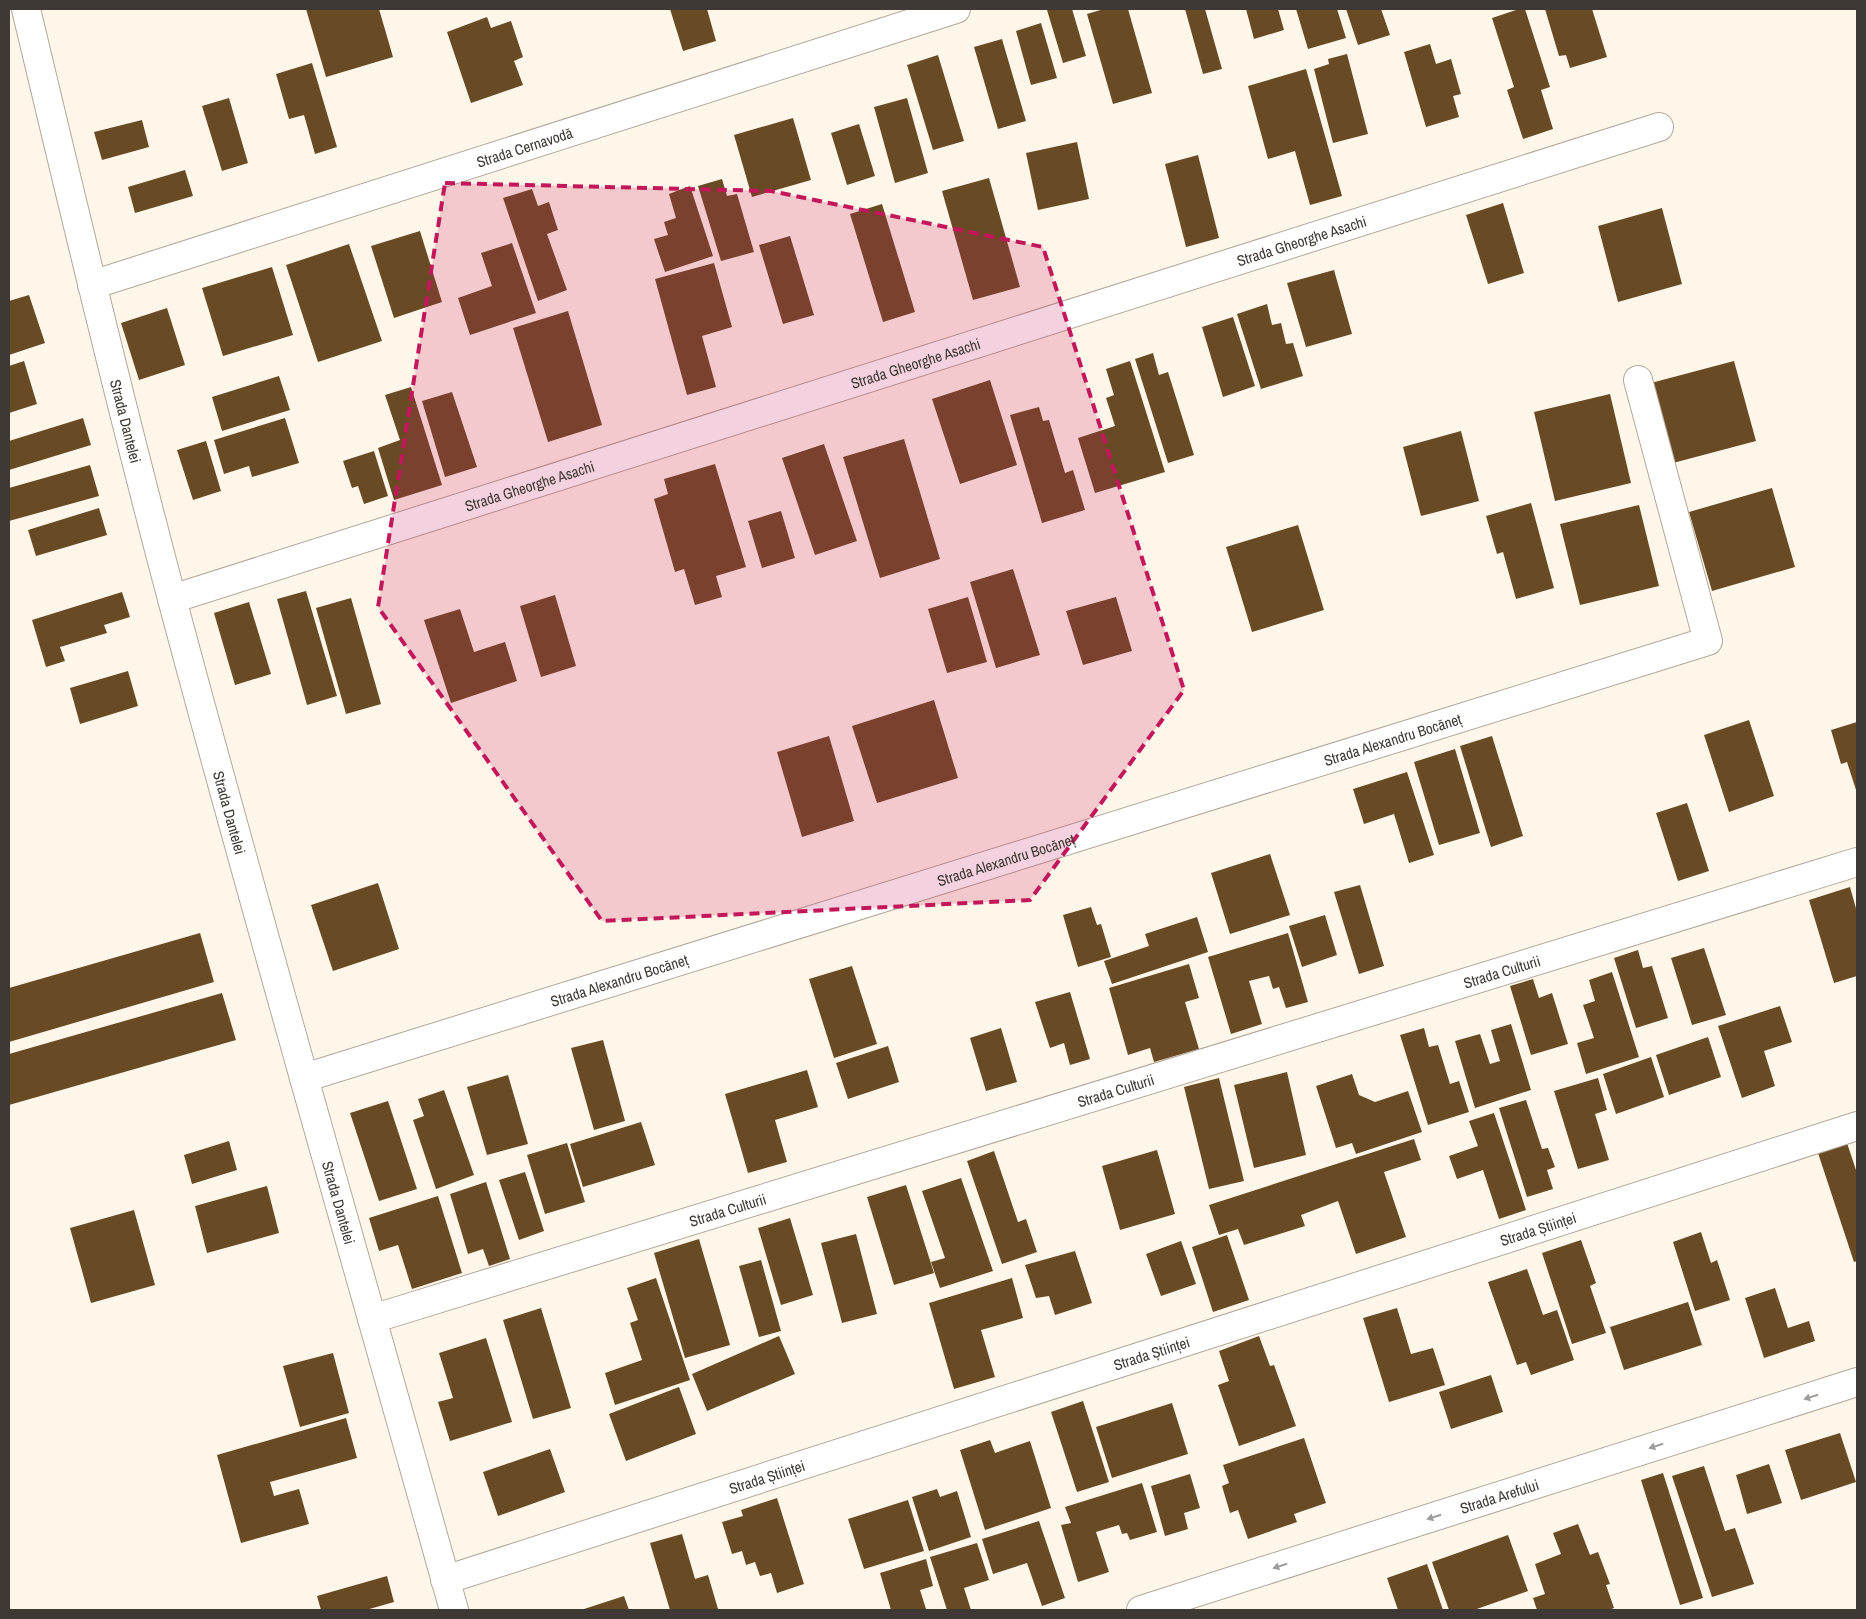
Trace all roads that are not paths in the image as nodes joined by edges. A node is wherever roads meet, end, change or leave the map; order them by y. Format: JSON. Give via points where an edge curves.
{"nodes":[{"id":1,"x":26,"y":9,"type":"edge"},
{"id":2,"x":956,"y":9,"type":"edge"},
{"id":3,"x":1659,"y":127,"type":"dead end"},
{"id":4,"x":92,"y":285,"type":"junction"},
{"id":5,"x":1638,"y":380,"type":"dead end"},
{"id":6,"x":172,"y":599,"type":"junction"},
{"id":7,"x":1857,"y":862,"type":"edge"},
{"id":8,"x":304,"y":1078,"type":"junction"},
{"id":9,"x":1857,"y":1126,"type":"edge"},
{"id":10,"x":372,"y":1319,"type":"junction"},
{"id":11,"x":1857,"y":1382,"type":"edge"},
{"id":12,"x":445,"y":1580,"type":"junction"},
{"id":13,"x":454,"y":1610,"type":"edge"},
{"id":14,"x":1141,"y":1610,"type":"edge"}],
"edges":[{"from":1,"to":4,"type":"street","name":"Strada Dantelei"},
{"from":2,"to":4,"type":"street","name":"Strada Cernavodă"},
{"from":3,"to":6,"type":"street","name":"Strada Gheorghe Asachi"},
{"from":4,"to":6,"type":"street","name":"Strada Dantelei"},
{"from":5,"to":8,"type":"street","name":"Strada Alexandru Bocăneț","via":[[1708,641]]},
{"from":6,"to":8,"type":"street","name":"Strada Dantelei"},
{"from":7,"to":10,"type":"street","name":"Strada Culturii"},
{"from":8,"to":10,"type":"street","name":"Strada Dantelei"},
{"from":9,"to":12,"type":"street","name":"Strada Științei"},
{"from":10,"to":12,"type":"street","name":"Strada Dantelei"},
{"from":11,"to":14,"type":"street","name":"Strada Arefului","one_way":true},
{"from":12,"to":13,"type":"street","name":"Strada Dantelei"}]}
